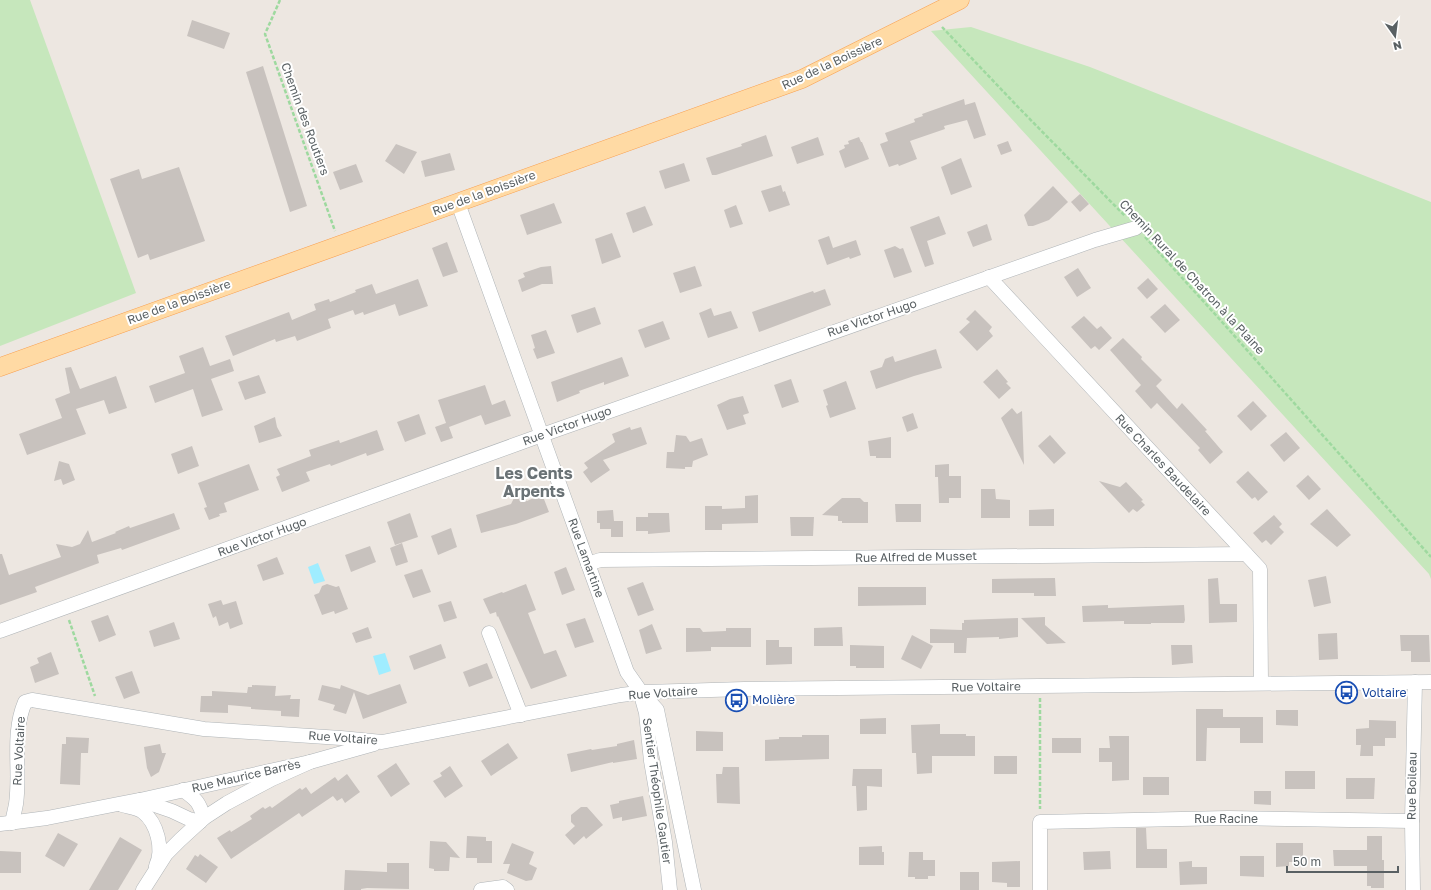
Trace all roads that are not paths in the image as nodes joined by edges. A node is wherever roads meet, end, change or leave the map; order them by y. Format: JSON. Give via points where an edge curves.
{"nodes":[{"id":1,"x":960,"y":0,"type":"edge"},
{"id":2,"x":458,"y":203,"type":"junction"},
{"id":3,"x":1136,"y":228,"type":"road end"},
{"id":4,"x":989,"y":277,"type":"junction"},
{"id":5,"x":0,"y":367,"type":"edge"},
{"id":6,"x":542,"y":435,"type":"junction"},
{"id":7,"x":1246,"y":554,"type":"junction"},
{"id":8,"x":588,"y":564,"type":"junction"},
{"id":9,"x":0,"y":631,"type":"edge"},
{"id":10,"x":489,"y":633,"type":"dead end"},
{"id":11,"x":1415,"y":682,"type":"junction"},
{"id":12,"x":1431,"y":682,"type":"edge"},
{"id":13,"x":1261,"y":683,"type":"junction"},
{"id":14,"x":641,"y":692,"type":"junction"},
{"id":15,"x":521,"y":716,"type":"junction"},
{"id":16,"x":382,"y":742,"type":"junction"},
{"id":17,"x":664,"y":746,"type":"junction"},
{"id":18,"x":650,"y":748,"type":"junction"},
{"id":19,"x":310,"y":762,"type":"junction"},
{"id":20,"x":183,"y":790,"type":"junction"},
{"id":21,"x":140,"y":800,"type":"junction"},
{"id":22,"x":118,"y":804,"type":"junction"},
{"id":23,"x":202,"y":820,"type":"junction"},
{"id":24,"x":1412,"y":821,"type":"junction"},
{"id":25,"x":6,"y":823,"type":"edge"},
{"id":26,"x":146,"y":885,"type":"edge"},
{"id":27,"x":481,"y":890,"type":"edge"},
{"id":28,"x":507,"y":890,"type":"edge"},
{"id":29,"x":670,"y":890,"type":"edge"},
{"id":30,"x":694,"y":890,"type":"edge"},
{"id":31,"x":1040,"y":890,"type":"edge"},
{"id":32,"x":1413,"y":890,"type":"edge"}],
"edges":[{"from":1,"to":2,"type":"main road","name":"Rue de la Boissière","via":[[802,79]]},
{"from":2,"to":5,"type":"main road","name":"Rue de la Boissière"},
{"from":2,"to":6,"type":"street","name":"Rue Lamartine"},
{"from":3,"to":4,"type":"street","name":"Rue Victor Hugo"},
{"from":4,"to":6,"type":"street","name":"Rue Victor Hugo"},
{"from":4,"to":7,"type":"street","name":"Rue Charles Baudelaire"},
{"from":6,"to":8,"type":"street","name":"Rue Lamartine"},
{"from":6,"to":9,"type":"street","name":"Rue Victor Hugo"},
{"from":7,"to":8,"type":"street","name":"Rue Alfred de Musset","via":[[600,560]]},
{"from":7,"to":13,"type":"street","name":"Rue Charles Baudelaire","via":[[1260,569]]},
{"from":8,"to":14,"type":"street","name":"Rue Lamartine","via":[[627,672]]},
{"from":10,"to":15,"type":"street"},
{"from":11,"to":12,"type":"street","name":"Rue Voltaire"},
{"from":11,"to":13,"type":"street","name":"Rue Voltaire"},
{"from":11,"to":24,"type":"street","name":"Rue Boileau"},
{"from":13,"to":14,"type":"street","name":"Rue Voltaire"},
{"from":14,"to":15,"type":"street","name":"Rue Voltaire"},
{"from":14,"to":17,"type":"street","name":"Rue Lamartine","via":[[657,710]]},
{"from":14,"to":18,"type":"street","name":"Sentier Théophile Gautier"},
{"from":15,"to":16,"type":"street","name":"Rue Voltaire"},
{"from":16,"to":19,"type":"street"},
{"from":16,"to":25,"type":"street","name":"Rue Voltaire","via":[[204,729],[32,700],[25,702],[19,715],[16,804]]},
{"from":17,"to":18,"type":"street"},
{"from":17,"to":30,"type":"street","name":"Rue Lamartine"},
{"from":18,"to":29,"type":"street","name":"Sentier Théophile Gautier"},
{"from":19,"to":20,"type":"street","name":"Rue Maurice Barrès"},
{"from":19,"to":23,"type":"street","via":[[247,792]]},
{"from":20,"to":21,"type":"street","name":"Rue Maurice Barrès"},
{"from":20,"to":23,"type":"street","name":"Rue Maurice Barrès","via":[[200,805]]},
{"from":21,"to":22,"type":"street","name":"Rue Maurice Barrès"},
{"from":21,"to":23,"type":"street","name":"Rue Maurice Barrès","via":[[189,819]]},
{"from":22,"to":25,"type":"street","name":"Rue Maurice Barrès"},
{"from":22,"to":26,"type":"street","name":"Rue Maurice Barrès","via":[[142,811],[151,821],[158,838],[158,862]]},
{"from":23,"to":26,"type":"street","via":[[166,854]]},
{"from":24,"to":31,"type":"street","name":"Rue Racine","via":[[1228,818],[1040,822]]},
{"from":24,"to":32,"type":"street","name":"Rue Boileau"},
{"from":27,"to":28,"type":"street","via":[[504,887]]}]}
